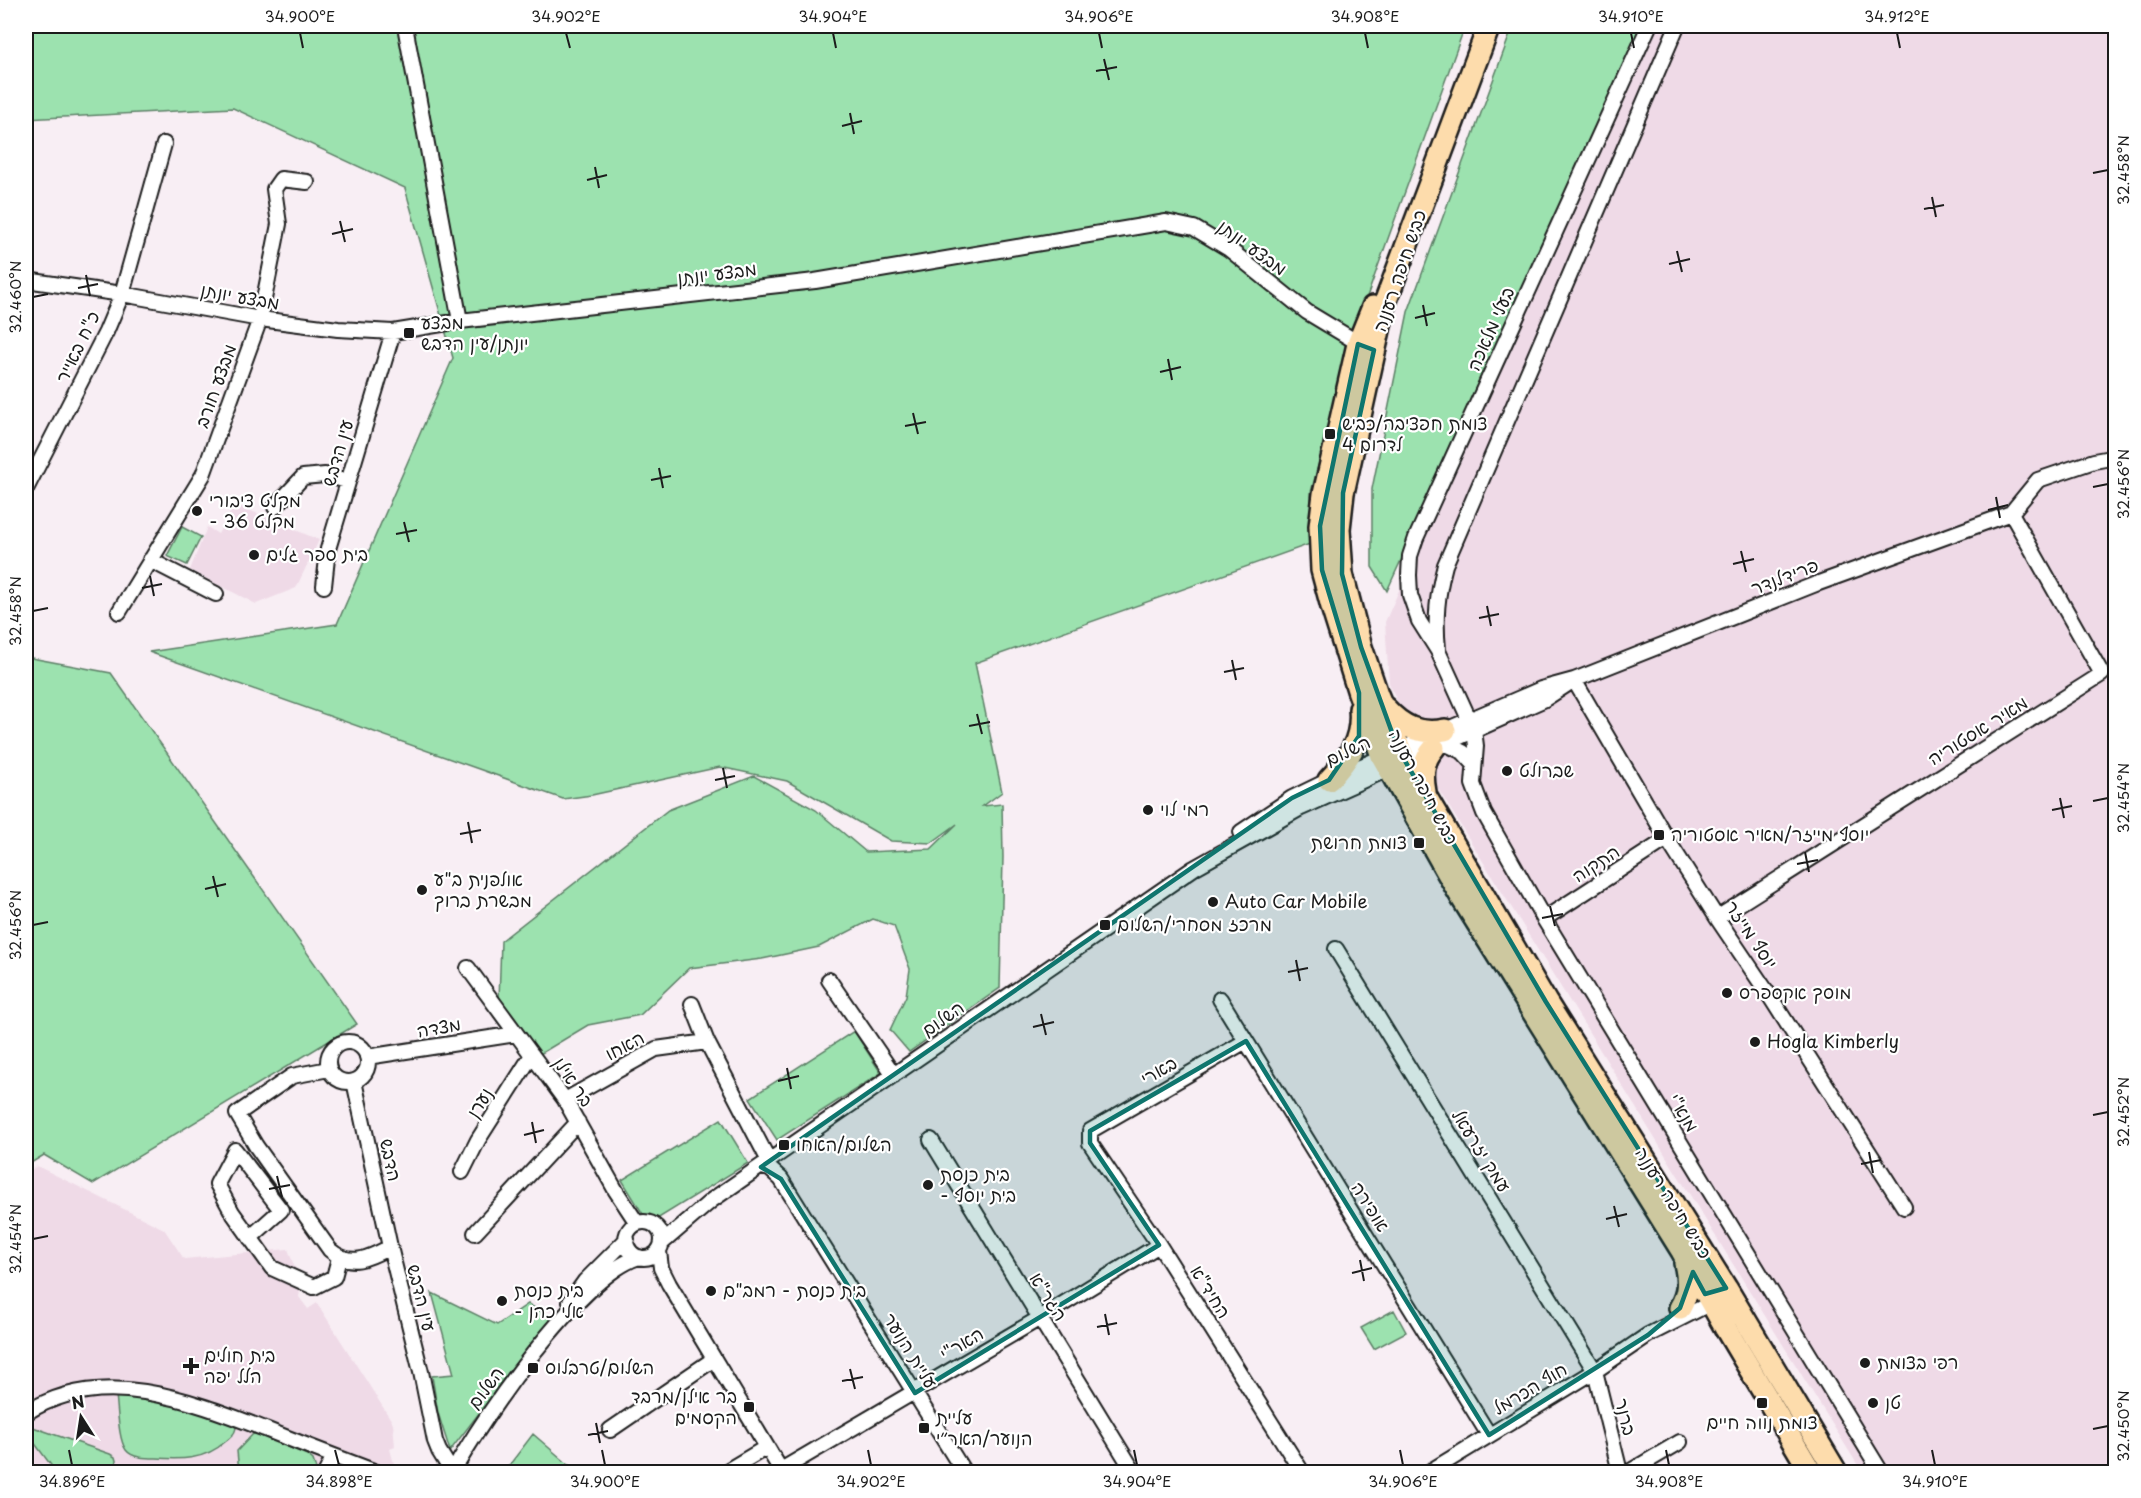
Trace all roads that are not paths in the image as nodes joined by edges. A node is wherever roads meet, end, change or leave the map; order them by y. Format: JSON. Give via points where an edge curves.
{"nodes":[{"id":1,"x":405,"y":26,"type":"edge"},
{"id":2,"x":1476,"y":26,"type":"edge"},
{"id":3,"x":1489,"y":26,"type":"edge"},
{"id":4,"x":1650,"y":26,"type":"edge"},
{"id":5,"x":1677,"y":26,"type":"edge"},
{"id":6,"x":164,"y":144,"type":"dead end"},
{"id":7,"x":307,"y":182,"type":"dead end"},
{"id":8,"x":26,"y":280,"type":"edge"},
{"id":9,"x":122,"y":294,"type":"junction"},
{"id":10,"x":260,"y":319,"type":"junction"},
{"id":11,"x":460,"y":321,"type":"junction"},
{"id":12,"x":393,"y":332,"type":"junction"},
{"id":13,"x":1366,"y":347,"type":"junction"},
{"id":14,"x":2115,"y":457,"type":"edge"},
{"id":15,"x":347,"y":481,"type":"junction"},
{"id":16,"x":26,"y":489,"type":"edge"},
{"id":17,"x":275,"y":507,"type":"dead end"},
{"id":18,"x":2011,"y":513,"type":"junction"},
{"id":19,"x":150,"y":560,"type":"junction"},
{"id":20,"x":324,"y":586,"type":"dead end"},
{"id":21,"x":216,"y":594,"type":"dead end"},
{"id":22,"x":119,"y":612,"type":"dead end"},
{"id":23,"x":1438,"y":651,"type":"junction"},
{"id":24,"x":1574,"y":680,"type":"junction"},
{"id":25,"x":1359,"y":693,"type":"junction"},
{"id":26,"x":1381,"y":703,"type":"junction"},
{"id":27,"x":1471,"y":725,"type":"junction"},
{"id":28,"x":1441,"y":740,"type":"junction"},
{"id":29,"x":1394,"y":758,"type":"junction"},
{"id":30,"x":1474,"y":764,"type":"junction"},
{"id":31,"x":1329,"y":780,"type":"junction"},
{"id":32,"x":1426,"y":799,"type":"junction"},
{"id":33,"x":1667,"y":839,"type":"junction"},
{"id":34,"x":1194,"y":868,"type":"junction"},
{"id":35,"x":1717,"y":918,"type":"junction"},
{"id":36,"x":1544,"y":919,"type":"junction"},
{"id":37,"x":1336,"y":949,"type":"dead end"},
{"id":38,"x":468,"y":968,"type":"dead end"},
{"id":39,"x":830,"y":980,"type":"dead end"},
{"id":40,"x":1220,"y":999,"type":"dead end"},
{"id":41,"x":692,"y":1004,"type":"dead end"},
{"id":42,"x":516,"y":1034,"type":"junction"},
{"id":43,"x":1246,"y":1041,"type":"junction"},
{"id":44,"x":707,"y":1042,"type":"junction"},
{"id":45,"x":532,"y":1055,"type":"junction"},
{"id":46,"x":368,"y":1057,"type":"junction"},
{"id":47,"x":329,"y":1069,"type":"junction"},
{"id":48,"x":894,"y":1075,"type":"junction"},
{"id":49,"x":354,"y":1082,"type":"junction"},
{"id":50,"x":565,"y":1100,"type":"junction"},
{"id":51,"x":578,"y":1122,"type":"junction"},
{"id":52,"x":1090,"y":1131,"type":"joint"},
{"id":53,"x":931,"y":1140,"type":"dead end"},
{"id":54,"x":765,"y":1164,"type":"junction"},
{"id":55,"x":462,"y":1172,"type":"dead end"},
{"id":56,"x":712,"y":1200,"type":"junction"},
{"id":57,"x":1904,"y":1207,"type":"dead end"},
{"id":58,"x":637,"y":1223,"type":"junction"},
{"id":59,"x":653,"y":1224,"type":"junction"},
{"id":60,"x":475,"y":1233,"type":"dead end"},
{"id":61,"x":250,"y":1238,"type":"junction"},
{"id":62,"x":627,"y":1239,"type":"junction"},
{"id":63,"x":1159,"y":1245,"type":"junction"},
{"id":64,"x":390,"y":1247,"type":"junction"},
{"id":65,"x":661,"y":1247,"type":"junction"},
{"id":66,"x":1682,"y":1251,"type":"junction"},
{"id":67,"x":639,"y":1257,"type":"junction"},
{"id":68,"x":339,"y":1258,"type":"junction"},
{"id":69,"x":1726,"y":1288,"type":"junction"},
{"id":70,"x":1708,"y":1299,"type":"junction"},
{"id":71,"x":1682,"y":1312,"type":"junction"},
{"id":72,"x":1040,"y":1318,"type":"junction"},
{"id":73,"x":1726,"y":1329,"type":"junction"},
{"id":74,"x":553,"y":1330,"type":"junction"},
{"id":75,"x":714,"y":1359,"type":"junction"},
{"id":76,"x":1595,"y":1371,"type":"junction"},
{"id":77,"x":915,"y":1393,"type":"junction"},
{"id":78,"x":26,"y":1413,"type":"edge"},
{"id":79,"x":610,"y":1430,"type":"dead end"},
{"id":80,"x":1489,"y":1435,"type":"junction"},
{"id":81,"x":1680,"y":1442,"type":"dead end"},
{"id":82,"x":766,"y":1447,"type":"junction"},
{"id":83,"x":334,"y":1456,"type":"junction"},
{"id":84,"x":781,"y":1471,"type":"edge"},
{"id":85,"x":326,"y":1473,"type":"edge"},
{"id":86,"x":376,"y":1473,"type":"edge"},
{"id":87,"x":453,"y":1473,"type":"edge"},
{"id":88,"x":725,"y":1473,"type":"edge"},
{"id":89,"x":964,"y":1473,"type":"edge"},
{"id":90,"x":1134,"y":1473,"type":"edge"},
{"id":91,"x":1302,"y":1473,"type":"edge"},
{"id":92,"x":1429,"y":1473,"type":"edge"},
{"id":93,"x":1620,"y":1473,"type":"edge"},
{"id":94,"x":1629,"y":1473,"type":"edge"},
{"id":95,"x":1811,"y":1473,"type":"edge"},
{"id":96,"x":1836,"y":1473,"type":"edge"},
{"id":97,"x":1881,"y":1473,"type":"edge"}],
"edges":[{"from":1,"to":11,"type":"street"},
{"from":2,"to":13,"type":"highway","name":"כביש חיפה רעננה"},
{"from":3,"to":13,"type":"highway","name":"כביש חיפה רעננה"},
{"from":4,"to":23,"type":"street","name":"בעלי מלאכה","via":[[1416,538],[1410,556],[1410,595],[1419,621]]},
{"from":5,"to":23,"type":"street","name":"בעלי מלאכה","via":[[1445,565],[1435,621]]},
{"from":6,"to":9,"type":"street","name":"כ\"ח באייר"},
{"from":7,"to":10,"type":"street","name":"מבצע חורב","via":[[281,179],[274,189],[279,224]]},
{"from":8,"to":9,"type":"street","name":"מבצע יונתן"},
{"from":9,"to":10,"type":"street","name":"מבצע יונתן"},
{"from":9,"to":16,"type":"street","name":"כ\"ח באייר"},
{"from":10,"to":12,"type":"street","name":"מבצע יונתן"},
{"from":10,"to":19,"type":"street","name":"מבצע חורב","via":[[203,475]]},
{"from":11,"to":12,"type":"street","name":"מבצע יונתן"},
{"from":11,"to":13,"type":"street","name":"מבצע יונתן","via":[[815,281],[1166,222],[1194,228],[1229,249],[1307,312]]},
{"from":12,"to":15,"type":"street","name":"עין הדבש"},
{"from":13,"to":25,"type":"highway","name":"כביש חיפה רעננה","via":[[1324,494],[1320,526],[1322,570]]},
{"from":13,"to":26,"type":"highway","name":"כביש חיפה רעננה","via":[[1339,529],[1342,574]]},
{"from":14,"to":18,"type":"street","via":[[2038,480]]},
{"from":15,"to":17,"type":"street","via":[[326,475],[303,477]]},
{"from":15,"to":20,"type":"street","name":"עין הדבש","via":[[328,549]]},
{"from":18,"to":24,"type":"street","name":"פרידלנדר","via":[[1816,584]]},
{"from":18,"to":35,"type":"street","name":"מאיר אסטוריה","via":[[2102,674]]},
{"from":19,"to":21,"type":"street"},
{"from":19,"to":22,"type":"street","name":"מבצע חורב"},
{"from":23,"to":27,"type":"street","name":"בעלי מלאכה"},
{"from":24,"to":27,"type":"street","name":"פרידלנדר","via":[[1545,699]]},
{"from":24,"to":33,"type":"street","name":"יוסף מייזר"},
{"from":25,"to":29,"type":"highway","name":"כביש חיפה רעננה"},
{"from":25,"to":31,"type":"highway","via":[[1359,736]]},
{"from":26,"to":28,"type":"highway","via":[[1394,718]]},
{"from":26,"to":29,"type":"highway","name":"כביש חיפה רעננה"},
{"from":27,"to":28,"type":"street","name":"פרידלנדר"},
{"from":27,"to":30,"type":"street","name":"מנא\"י","via":[[1476,746]]},
{"from":28,"to":29,"type":"street","name":"פרידלנדר"},
{"from":28,"to":29,"type":"street","name":"פרידלנדר"},
{"from":28,"to":30,"type":"street","via":[[1463,752]]},
{"from":28,"to":32,"type":"highway","via":[[1429,754],[1423,771]]},
{"from":29,"to":31,"type":"street","name":"השלום"},
{"from":29,"to":32,"type":"highway","name":"כביש חיפה רעננה"},
{"from":29,"to":34,"type":"street","name":"השלום"},
{"from":29,"to":66,"type":"highway","name":"כביש חיפה רעננה","via":[[1462,898]]},
{"from":30,"to":36,"type":"street","name":"מנא\"י","via":[[1473,784],[1484,813]]},
{"from":31,"to":34,"type":"street","name":"השלום","via":[[1292,798]]},
{"from":32,"to":69,"type":"highway","name":"כביש חיפה רעננה","via":[[1546,1002]]},
{"from":33,"to":35,"type":"street","name":"יוסף מייזר"},
{"from":33,"to":36,"type":"street","name":"התקוה"},
{"from":34,"to":48,"type":"street","name":"השלום"},
{"from":35,"to":57,"type":"street","name":"יוסף מייזר"},
{"from":36,"to":97,"type":"street","name":"מנא\"י"},
{"from":37,"to":76,"type":"street","name":"עמק יזרעאל"},
{"from":38,"to":42,"type":"street","name":"בר אילן"},
{"from":39,"to":48,"type":"street"},
{"from":40,"to":43,"type":"street","name":"אופירה"},
{"from":41,"to":44,"type":"street"},
{"from":42,"to":45,"type":"street","name":"בר אילן"},
{"from":42,"to":46,"type":"street","name":"מצדה"},
{"from":43,"to":52,"type":"street","name":"בארי"},
{"from":43,"to":80,"type":"street","name":"אופירה"},
{"from":44,"to":50,"type":"street","name":"האחו","via":[[656,1049]]},
{"from":44,"to":54,"type":"street"},
{"from":45,"to":50,"type":"street","name":"בר אילן"},
{"from":45,"to":55,"type":"street","name":"נערן"},
{"from":46,"to":47,"type":"street","via":[[361,1047],[342,1044],[332,1051]]},
{"from":46,"to":49,"type":"street","via":[[364,1075]]},
{"from":47,"to":49,"type":"street","via":[[337,1079]]},
{"from":47,"to":68,"type":"street","via":[[292,1076],[237,1114]]},
{"from":48,"to":54,"type":"street","name":"השלום"},
{"from":49,"to":64,"type":"street","name":"הדבש"},
{"from":50,"to":51,"type":"street","name":"בר אילן"},
{"from":51,"to":58,"type":"street","name":"בר אילן"},
{"from":51,"to":60,"type":"street"},
{"from":52,"to":63,"type":"street","name":"החיד\"א","via":[[1090,1143]]},
{"from":53,"to":72,"type":"street","name":"הגר\"א"},
{"from":54,"to":56,"type":"street","name":"השלום"},
{"from":54,"to":77,"type":"street","name":"עליית הנוער","via":[[781,1179]]},
{"from":56,"to":59,"type":"street","name":"השלום","via":[[673,1220]]},
{"from":56,"to":65,"type":"street","name":"השלום"},
{"from":58,"to":59,"type":"street"},
{"from":58,"to":62,"type":"street","via":[[628,1231]]},
{"from":59,"to":65,"type":"street","via":[[661,1233]]},
{"from":61,"to":61,"type":"street","via":[[217,1184],[235,1150],[281,1210]]},
{"from":61,"to":68,"type":"street","via":[[272,1269],[314,1287],[334,1277]]},
{"from":62,"to":67,"type":"street","via":[[628,1248]]},
{"from":62,"to":74,"type":"street","name":"השלום","via":[[585,1281]]},
{"from":63,"to":72,"type":"street","name":"האר\"י"},
{"from":63,"to":91,"type":"street","name":"החיד\"א"},
{"from":64,"to":68,"type":"street","name":"עין הדבש","via":[[352,1261]]},
{"from":64,"to":87,"type":"street","name":"עין הדבש","via":[[435,1441]]},
{"from":65,"to":67,"type":"street","via":[[649,1257]]},
{"from":65,"to":75,"type":"street","via":[[661,1268]]},
{"from":66,"to":70,"type":"highway","name":"כביש חיפה רעננה"},
{"from":66,"to":71,"type":"highway","via":[[1688,1277]]},
{"from":67,"to":74,"type":"street","name":"השלום","via":[[608,1274]]},
{"from":69,"to":70,"type":"street","name":"חוף הכרמל"},
{"from":69,"to":96,"type":"highway","name":"כביש חיפה רעננה"},
{"from":70,"to":71,"type":"street","name":"חוף הכרמל"},
{"from":70,"to":73,"type":"highway","name":"כביש חיפה רעננה"},
{"from":71,"to":73,"type":"highway","via":[[1703,1315]]},
{"from":71,"to":76,"type":"street","name":"חוף הכרמל"},
{"from":72,"to":77,"type":"street","name":"האר\"י"},
{"from":72,"to":90,"type":"street","name":"הגר\"א"},
{"from":73,"to":95,"type":"highway","name":"כביש חיפה רעננה"},
{"from":74,"to":87,"type":"street","name":"השלום","via":[[490,1411]]},
{"from":75,"to":79,"type":"street"},
{"from":75,"to":82,"type":"street"},
{"from":76,"to":80,"type":"street","name":"חוף הכרמל"},
{"from":76,"to":93,"type":"street","name":"ברנר"},
{"from":77,"to":84,"type":"street","name":"האר\"י"},
{"from":77,"to":89,"type":"street","name":"עליית הנוער"},
{"from":78,"to":83,"type":"street","via":[[51,1400],[88,1390],[124,1389],[212,1408]]},
{"from":80,"to":92,"type":"street","name":"חוף הכרמל"},
{"from":81,"to":94,"type":"street"},
{"from":82,"to":84,"type":"street"},
{"from":82,"to":88,"type":"street"},
{"from":83,"to":85,"type":"street"},
{"from":83,"to":86,"type":"street"}]}
